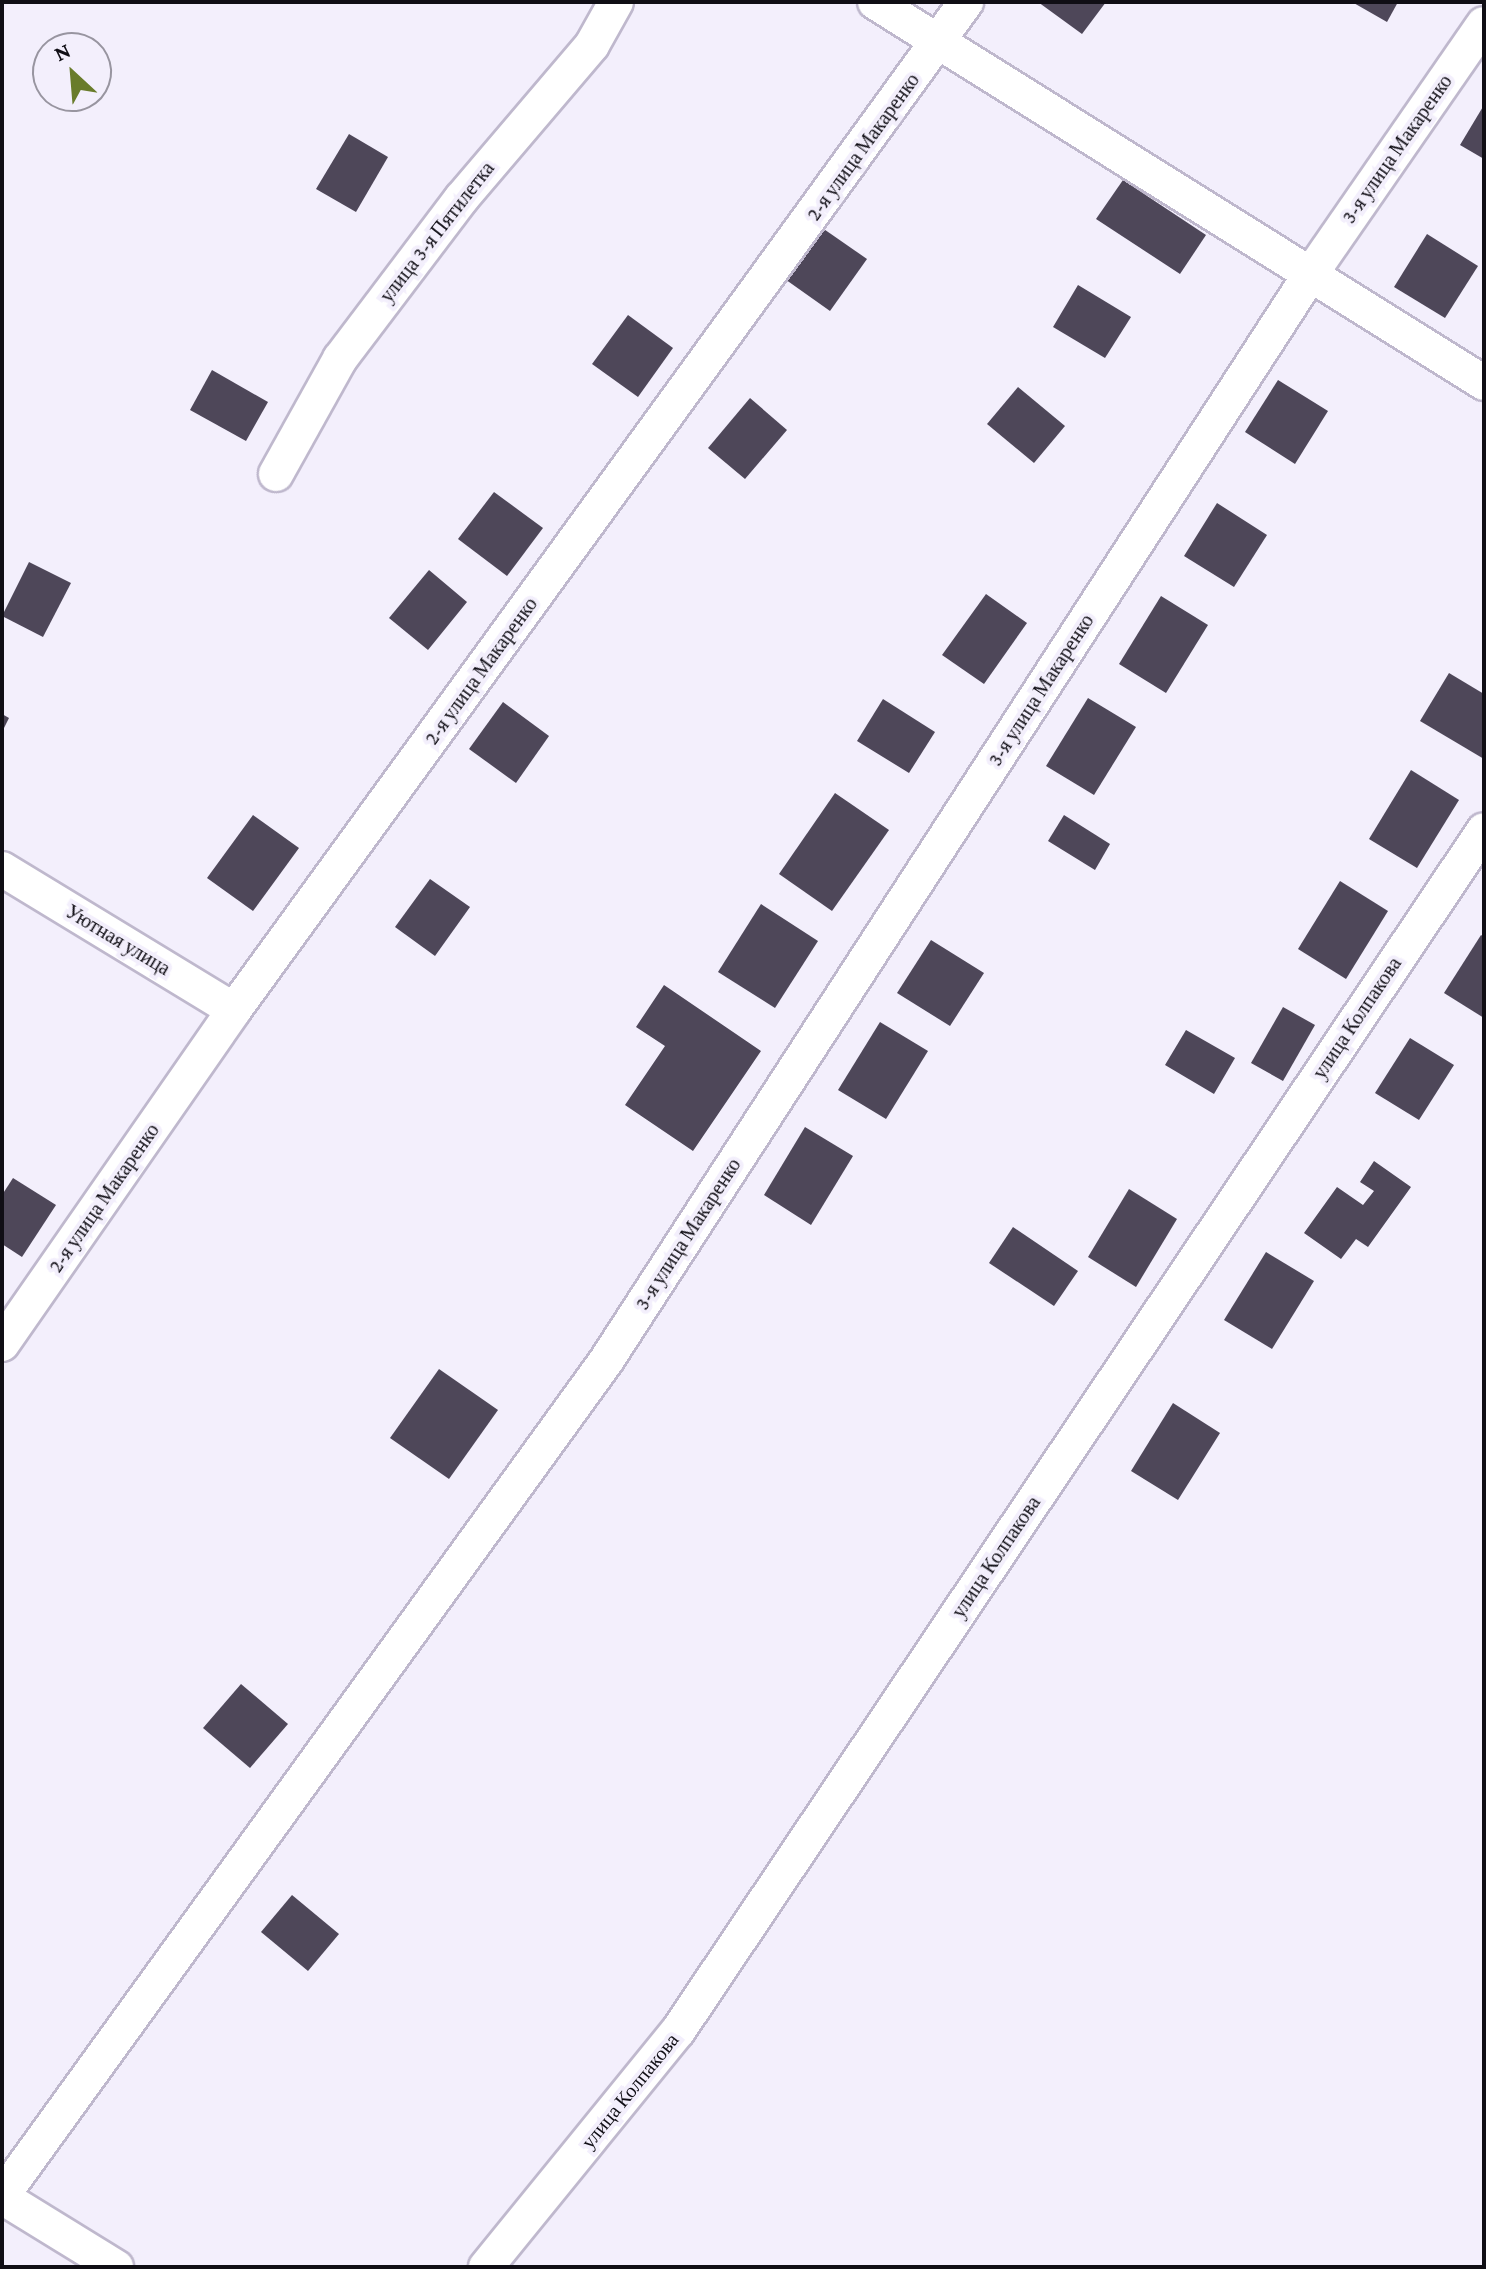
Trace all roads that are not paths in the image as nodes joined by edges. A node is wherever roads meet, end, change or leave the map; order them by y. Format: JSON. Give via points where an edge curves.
{"nodes":[{"id":1,"x":616,"y":2,"type":"edge"},
{"id":2,"x":875,"y":2,"type":"edge"},
{"id":3,"x":966,"y":2,"type":"edge"},
{"id":4,"x":1484,"y":24,"type":"edge"},
{"id":5,"x":939,"y":43,"type":"junction"},
{"id":6,"x":1310,"y":275,"type":"junction"},
{"id":7,"x":1484,"y":383,"type":"edge"},
{"id":8,"x":276,"y":474,"type":"dead end"},
{"id":9,"x":1484,"y":830,"type":"edge"},
{"id":10,"x":2,"y":869,"type":"edge"},
{"id":11,"x":234,"y":1010,"type":"junction"},
{"id":12,"x":2,"y":1344,"type":"edge"},
{"id":13,"x":2,"y":2196,"type":"edge"},
{"id":14,"x":116,"y":2267,"type":"edge"},
{"id":15,"x":486,"y":2267,"type":"edge"}],
"edges":[{"from":1,"to":8,"type":"street","name":"улица 3-я Пятилетка","via":[[592,45],[461,199],[340,359]]},
{"from":2,"to":5,"type":"street"},
{"from":3,"to":5,"type":"street","name":"2-я улица Макаренко"},
{"from":4,"to":6,"type":"street","name":"3-я улица Макаренко"},
{"from":5,"to":6,"type":"street"},
{"from":5,"to":11,"type":"street","name":"2-я улица Макаренко"},
{"from":6,"to":7,"type":"street"},
{"from":6,"to":13,"type":"street","name":"3-я улица Макаренко","via":[[606,1361]]},
{"from":9,"to":15,"type":"street","name":"улица Колпакова","via":[[678,2031]]},
{"from":10,"to":11,"type":"street","name":"Уютная улица"},
{"from":11,"to":12,"type":"street","name":"2-я улица Макаренко"},
{"from":13,"to":14,"type":"street"}]}
